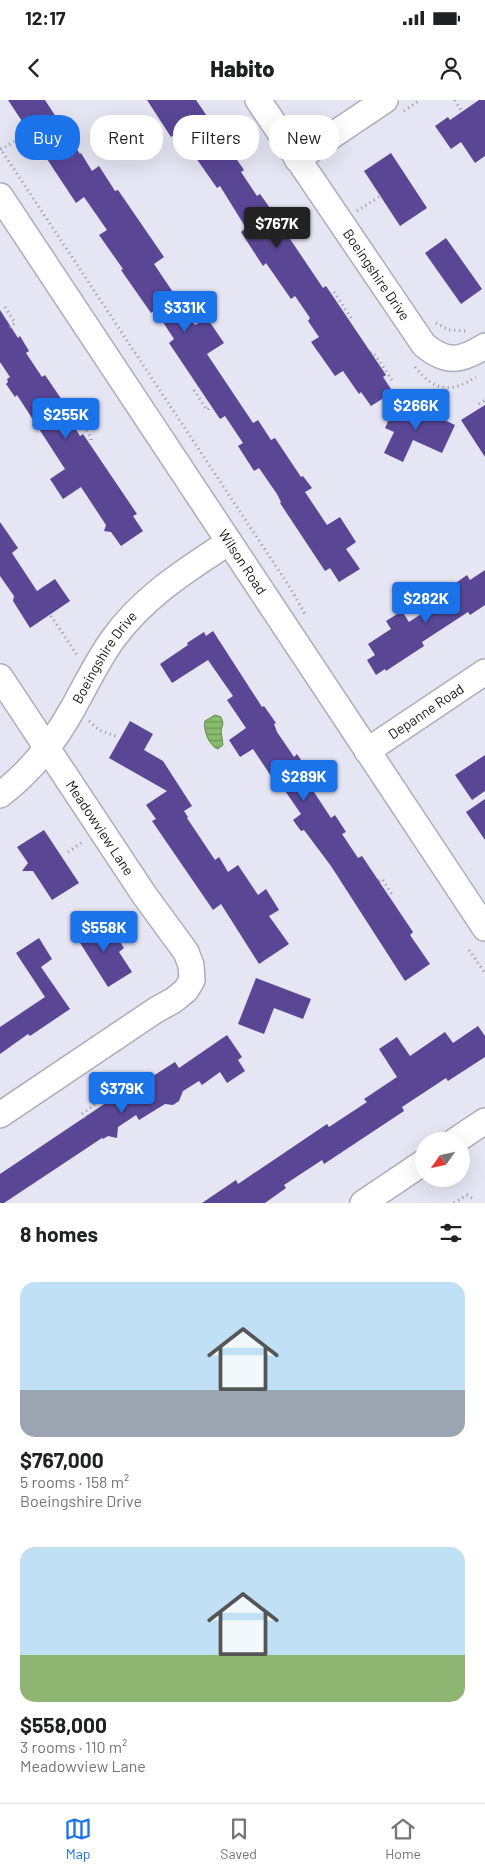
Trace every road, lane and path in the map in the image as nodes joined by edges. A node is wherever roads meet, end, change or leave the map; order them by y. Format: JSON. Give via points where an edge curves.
{"nodes":[{"id":1,"x":258,"y":100,"type":"edge"},
{"id":2,"x":420,"y":100,"type":"edge"},
{"id":3,"x":454,"y":100,"type":"edge"},
{"id":4,"x":391,"y":108,"type":"edge"},
{"id":5,"x":461,"y":110,"type":"dead end"},
{"id":6,"x":269,"y":117,"type":"edge"},
{"id":7,"x":339,"y":136,"type":"edge"},
{"id":8,"x":15,"y":140,"type":"edge"},
{"id":9,"x":0,"y":149,"type":"edge"},
{"id":10,"x":298,"y":160,"type":"edge"},
{"id":11,"x":0,"y":196,"type":"edge"},
{"id":12,"x":379,"y":197,"type":"dead end"},
{"id":13,"x":351,"y":204,"type":"dead end"},
{"id":14,"x":356,"y":212,"type":"junction"},
{"id":15,"x":362,"y":219,"type":"dead end"},
{"id":16,"x":334,"y":292,"type":"dead end"},
{"id":17,"x":5,"y":307,"type":"dead end"},
{"id":18,"x":430,"y":318,"type":"dead end"},
{"id":19,"x":349,"y":319,"type":"dead end"},
{"id":20,"x":9,"y":328,"type":"dead end"},
{"id":21,"x":477,"y":338,"type":"edge"},
{"id":22,"x":372,"y":353,"type":"dead end"},
{"id":23,"x":392,"y":380,"type":"dead end"},
{"id":24,"x":194,"y":390,"type":"dead end"},
{"id":25,"x":485,"y":400,"type":"edge"},
{"id":26,"x":479,"y":404,"type":"dead end"},
{"id":27,"x":210,"y":407,"type":"dead end"},
{"id":28,"x":81,"y":422,"type":"dead end"},
{"id":29,"x":90,"y":443,"type":"dead end"},
{"id":30,"x":229,"y":542,"type":"junction"},
{"id":31,"x":51,"y":616,"type":"dead end"},
{"id":32,"x":310,"y":624,"type":"dead end"},
{"id":33,"x":485,"y":672,"type":"edge"},
{"id":34,"x":91,"y":673,"type":"junction"},
{"id":35,"x":0,"y":678,"type":"edge"},
{"id":36,"x":72,"y":710,"type":"junction"},
{"id":37,"x":118,"y":737,"type":"dead end"},
{"id":38,"x":46,"y":748,"type":"junction"},
{"id":39,"x":367,"y":751,"type":"junction"},
{"id":40,"x":0,"y":795,"type":"edge"},
{"id":41,"x":379,"y":881,"type":"dead end"},
{"id":42,"x":393,"y":896,"type":"dead end"},
{"id":43,"x":485,"y":928,"type":"edge"},
{"id":44,"x":469,"y":950,"type":"dead end"},
{"id":45,"x":485,"y":973,"type":"edge"},
{"id":46,"x":106,"y":1097,"type":"dead end"},
{"id":47,"x":0,"y":1115,"type":"edge"},
{"id":48,"x":85,"y":1118,"type":"dead end"},
{"id":49,"x":485,"y":1121,"type":"edge"},
{"id":50,"x":468,"y":1132,"type":"edge"},
{"id":51,"x":415,"y":1168,"type":"edge"},
{"id":52,"x":472,"y":1198,"type":"dead end"},
{"id":53,"x":363,"y":1203,"type":"edge"},
{"id":54,"x":454,"y":1203,"type":"edge"}],
"edges":[{"from":1,"to":6,"type":"street","name":"Boeingshire Drive"},
{"from":2,"to":4,"type":"path"},
{"from":3,"to":5,"type":"path"},
{"from":4,"to":7,"type":"street"},
{"from":8,"to":9,"type":"path"},
{"from":9,"to":32,"type":"path","via":[[291,589]]},
{"from":10,"to":21,"type":"street","name":"Boeingshire Drive","via":[[424,345],[439,355],[456,359],[467,356]]},
{"from":11,"to":30,"type":"street","name":"Wilson Road"},
{"from":12,"to":14,"type":"path"},
{"from":13,"to":14,"type":"path"},
{"from":14,"to":15,"type":"path"},
{"from":16,"to":19,"type":"path"},
{"from":17,"to":20,"type":"path","via":[[15,323]]},
{"from":18,"to":21,"type":"path","via":[[449,330]]},
{"from":22,"to":23,"type":"path"},
{"from":24,"to":27,"type":"path","via":[[207,410]]},
{"from":25,"to":26,"type":"path"},
{"from":28,"to":29,"type":"path","via":[[92,437]]},
{"from":30,"to":34,"type":"street","name":"Boeingshire Drive","via":[[186,569],[141,606],[114,637]]},
{"from":30,"to":39,"type":"street","name":"Wilson Road"},
{"from":31,"to":34,"type":"path"},
{"from":33,"to":39,"type":"street","name":"Depanne Road"},
{"from":34,"to":36,"type":"street","name":"Boeingshire Drive"},
{"from":35,"to":38,"type":"street","name":"Meadowview Lane"},
{"from":36,"to":37,"type":"path","via":[[99,730]]},
{"from":36,"to":38,"type":"street","name":"Boeingshire Drive"},
{"from":38,"to":40,"type":"street","name":"Boeingshire Drive"},
{"from":38,"to":47,"type":"street","name":"Meadowview Lane","via":[[186,952],[192,980],[174,1000]]},
{"from":39,"to":43,"type":"street","name":"Wilson Road"},
{"from":41,"to":42,"type":"path","via":[[382,879]]},
{"from":44,"to":45,"type":"path"},
{"from":46,"to":48,"type":"path","via":[[82,1114]]},
{"from":49,"to":50,"type":"street"},
{"from":51,"to":53,"type":"street"},
{"from":52,"to":54,"type":"path","via":[[467,1195]]}]}
